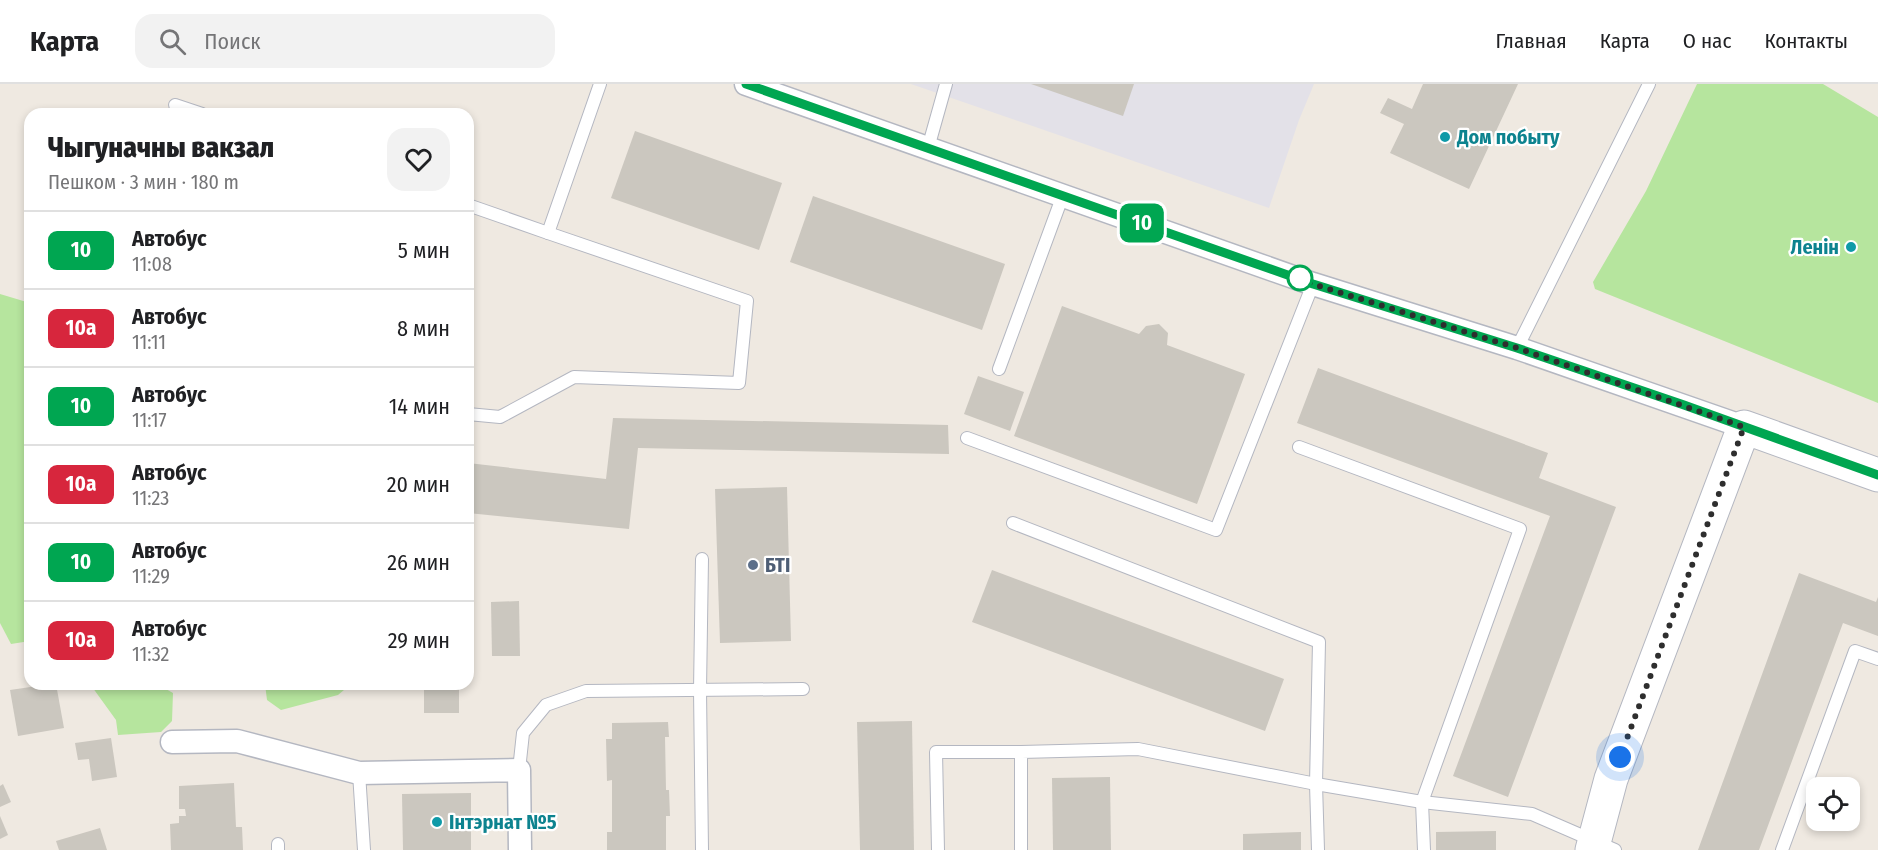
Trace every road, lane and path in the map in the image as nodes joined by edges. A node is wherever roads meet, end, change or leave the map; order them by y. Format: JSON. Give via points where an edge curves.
{"nodes":[{"id":1,"x":600,"y":84,"type":"edge"},
{"id":2,"x":746,"y":84,"type":"edge"},
{"id":3,"x":946,"y":84,"type":"edge"},
{"id":4,"x":1649,"y":84,"type":"edge"},
{"id":5,"x":175,"y":105,"type":"dead end"},
{"id":6,"x":184,"y":108,"type":"edge"},
{"id":7,"x":928,"y":148,"type":"junction"},
{"id":8,"x":1063,"y":195,"type":"junction"},
{"id":9,"x":474,"y":207,"type":"edge"},
{"id":10,"x":548,"y":233,"type":"junction"},
{"id":11,"x":1313,"y":284,"type":"junction"},
{"id":12,"x":1517,"y":348,"type":"junction"},
{"id":13,"x":999,"y":369,"type":"dead end"},
{"id":14,"x":474,"y":415,"type":"edge"},
{"id":15,"x":1744,"y":427,"type":"junction"},
{"id":16,"x":967,"y":438,"type":"dead end"},
{"id":17,"x":1299,"y":447,"type":"dead end"},
{"id":18,"x":1878,"y":475,"type":"edge"},
{"id":19,"x":1013,"y":523,"type":"dead end"},
{"id":20,"x":702,"y":559,"type":"dead end"},
{"id":21,"x":1878,"y":659,"type":"edge"},
{"id":22,"x":802,"y":689,"type":"dead end"},
{"id":23,"x":700,"y":690,"type":"junction"},
{"id":24,"x":172,"y":742,"type":"dead end"},
{"id":25,"x":1021,"y":752,"type":"junction"},
{"id":26,"x":519,"y":770,"type":"junction"},
{"id":27,"x":359,"y":773,"type":"junction"},
{"id":28,"x":1316,"y":784,"type":"junction"},
{"id":29,"x":1422,"y":802,"type":"junction"},
{"id":30,"x":1600,"y":847,"type":"edge"},
{"id":31,"x":364,"y":850,"type":"edge"},
{"id":32,"x":520,"y":850,"type":"edge"},
{"id":33,"x":702,"y":850,"type":"edge"},
{"id":34,"x":938,"y":850,"type":"edge"},
{"id":35,"x":1021,"y":850,"type":"edge"},
{"id":36,"x":1318,"y":850,"type":"edge"},
{"id":37,"x":1424,"y":850,"type":"edge"},
{"id":38,"x":1782,"y":850,"type":"edge"}],
"edges":[{"from":1,"to":10,"type":"lane"},
{"from":2,"to":7,"type":"street"},
{"from":3,"to":7,"type":"lane"},
{"from":4,"to":12,"type":"lane"},
{"from":5,"to":6,"type":"lane"},
{"from":7,"to":8,"type":"street"},
{"from":8,"to":11,"type":"street"},
{"from":8,"to":13,"type":"lane"},
{"from":9,"to":10,"type":"lane"},
{"from":10,"to":14,"type":"lane","via":[[747,301],[739,383],[574,377],[500,417]]},
{"from":11,"to":12,"type":"street"},
{"from":11,"to":16,"type":"lane","via":[[1216,530]]},
{"from":12,"to":15,"type":"street"},
{"from":15,"to":18,"type":"main road"},
{"from":15,"to":30,"type":"main road","via":[[1611,779]]},
{"from":17,"to":29,"type":"lane","via":[[1520,529]]},
{"from":19,"to":28,"type":"lane","via":[[1319,642]]},
{"from":20,"to":23,"type":"lane"},
{"from":21,"to":38,"type":"lane","via":[[1856,651]]},
{"from":22,"to":23,"type":"lane"},
{"from":23,"to":26,"type":"lane","via":[[586,691],[546,705],[523,733]]},
{"from":23,"to":33,"type":"lane"},
{"from":24,"to":27,"type":"street","via":[[237,741]]},
{"from":25,"to":28,"type":"lane","via":[[1138,748]]},
{"from":25,"to":34,"type":"lane","via":[[936,752]]},
{"from":25,"to":35,"type":"lane"},
{"from":26,"to":27,"type":"street"},
{"from":26,"to":32,"type":"street"},
{"from":27,"to":31,"type":"lane"},
{"from":28,"to":29,"type":"lane"},
{"from":28,"to":36,"type":"lane"},
{"from":29,"to":30,"type":"lane","via":[[1532,814]]},
{"from":29,"to":37,"type":"lane"}]}
